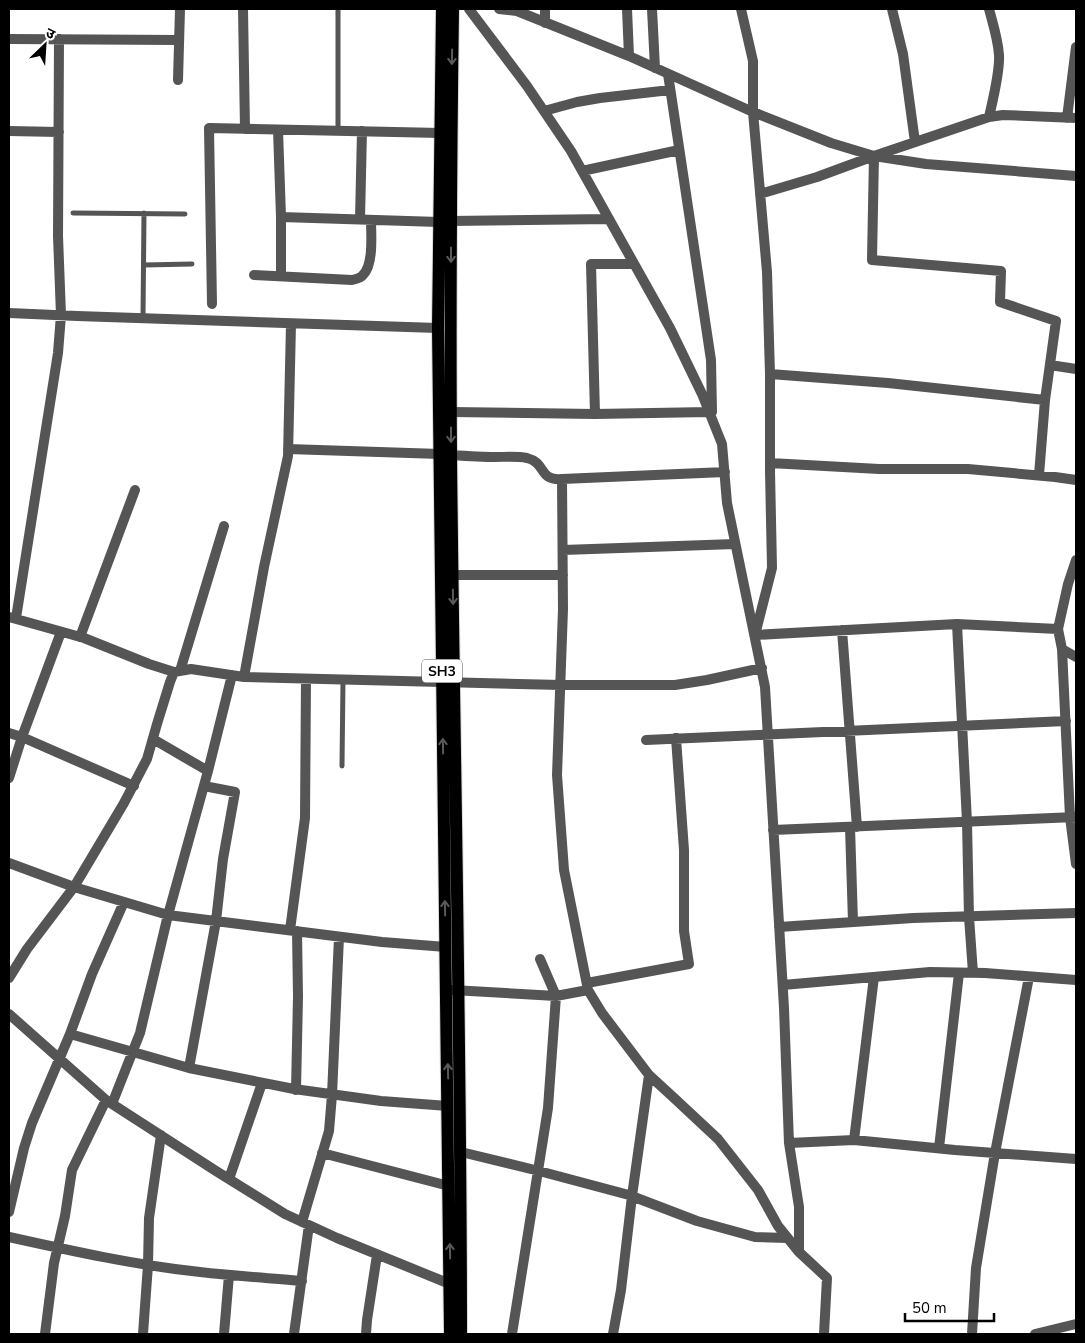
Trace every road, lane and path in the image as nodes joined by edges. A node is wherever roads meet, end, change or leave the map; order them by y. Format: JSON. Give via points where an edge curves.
{"nodes":[{"id":1,"x":180,"y":9,"type":"edge"},
{"id":2,"x":243,"y":9,"type":"edge"},
{"id":3,"x":338,"y":9,"type":"edge"},
{"id":4,"x":442,"y":9,"type":"edge"},
{"id":5,"x":453,"y":9,"type":"edge"},
{"id":6,"x":469,"y":9,"type":"edge"},
{"id":7,"x":499,"y":9,"type":"edge"},
{"id":8,"x":545,"y":9,"type":"edge"},
{"id":9,"x":627,"y":9,"type":"edge"},
{"id":10,"x":652,"y":9,"type":"edge"},
{"id":11,"x":741,"y":9,"type":"edge"},
{"id":12,"x":892,"y":9,"type":"edge"},
{"id":13,"x":989,"y":9,"type":"edge"},
{"id":14,"x":545,"y":23,"type":"junction"},
{"id":15,"x":9,"y":39,"type":"edge"},
{"id":16,"x":59,"y":39,"type":"junction"},
{"id":17,"x":179,"y":40,"type":"junction"},
{"id":18,"x":1076,"y":47,"type":"edge"},
{"id":19,"x":629,"y":56,"type":"junction"},
{"id":20,"x":655,"y":68,"type":"junction"},
{"id":21,"x":668,"y":74,"type":"junction"},
{"id":22,"x":178,"y":80,"type":"dead end"},
{"id":23,"x":670,"y":90,"type":"junction"},
{"id":24,"x":544,"y":111,"type":"junction"},
{"id":25,"x":753,"y":112,"type":"junction"},
{"id":26,"x":989,"y":117,"type":"junction"},
{"id":27,"x":1072,"y":118,"type":"edge"},
{"id":28,"x":245,"y":129,"type":"junction"},
{"id":29,"x":278,"y":130,"type":"junction"},
{"id":30,"x":338,"y":130,"type":"junction"},
{"id":31,"x":362,"y":131,"type":"junction"},
{"id":32,"x":9,"y":132,"type":"edge"},
{"id":33,"x":58,"y":132,"type":"junction"},
{"id":34,"x":441,"y":133,"type":"junction"},
{"id":35,"x":916,"y":142,"type":"junction"},
{"id":36,"x":679,"y":150,"type":"junction"},
{"id":37,"x":874,"y":156,"type":"junction"},
{"id":38,"x":582,"y":171,"type":"junction"},
{"id":39,"x":1076,"y":176,"type":"edge"},
{"id":40,"x":760,"y":194,"type":"junction"},
{"id":41,"x":73,"y":213,"type":"dead end"},
{"id":42,"x":144,"y":213,"type":"junction"},
{"id":43,"x":185,"y":214,"type":"dead end"},
{"id":44,"x":281,"y":217,"type":"junction"},
{"id":45,"x":360,"y":219,"type":"junction"},
{"id":46,"x":609,"y":219,"type":"junction"},
{"id":47,"x":371,"y":220,"type":"junction"},
{"id":48,"x":445,"y":222,"type":"junction"},
{"id":49,"x":192,"y":264,"type":"dead end"},
{"id":50,"x":634,"y":264,"type":"junction"},
{"id":51,"x":144,"y":265,"type":"junction"},
{"id":52,"x":254,"y":275,"type":"dead end"},
{"id":53,"x":281,"y":276,"type":"junction"},
{"id":54,"x":212,"y":304,"type":"dead end"},
{"id":55,"x":9,"y":313,"type":"edge"},
{"id":56,"x":61,"y":316,"type":"junction"},
{"id":57,"x":143,"y":319,"type":"junction"},
{"id":58,"x":291,"y":324,"type":"junction"},
{"id":59,"x":438,"y":328,"type":"junction"},
{"id":60,"x":1050,"y":365,"type":"junction"},
{"id":61,"x":1076,"y":369,"type":"edge"},
{"id":62,"x":770,"y":374,"type":"junction"},
{"id":63,"x":1045,"y":400,"type":"junction"},
{"id":64,"x":451,"y":412,"type":"junction"},
{"id":65,"x":595,"y":414,"type":"junction"},
{"id":66,"x":711,"y":416,"type":"junction"},
{"id":67,"x":288,"y":449,"type":"junction"},
{"id":68,"x":446,"y":455,"type":"junction"},
{"id":69,"x":770,"y":463,"type":"junction"},
{"id":70,"x":725,"y":472,"type":"junction"},
{"id":71,"x":1039,"y":475,"type":"junction"},
{"id":72,"x":562,"y":479,"type":"junction"},
{"id":73,"x":1076,"y":480,"type":"edge"},
{"id":74,"x":135,"y":490,"type":"dead end"},
{"id":75,"x":224,"y":526,"type":"dead end"},
{"id":76,"x":735,"y":544,"type":"junction"},
{"id":77,"x":563,"y":550,"type":"junction"},
{"id":78,"x":1076,"y":560,"type":"edge"},
{"id":79,"x":453,"y":575,"type":"junction"},
{"id":80,"x":563,"y":576,"type":"junction"},
{"id":81,"x":13,"y":617,"type":"edge"},
{"id":82,"x":957,"y":624,"type":"junction"},
{"id":83,"x":1058,"y":628,"type":"junction"},
{"id":84,"x":842,"y":630,"type":"junction"},
{"id":85,"x":61,"y":632,"type":"junction"},
{"id":86,"x":755,"y":636,"type":"junction"},
{"id":87,"x":80,"y":637,"type":"junction"},
{"id":88,"x":1062,"y":649,"type":"junction"},
{"id":89,"x":1076,"y":657,"type":"edge"},
{"id":90,"x":762,"y":668,"type":"junction"},
{"id":91,"x":177,"y":671,"type":"junction"},
{"id":92,"x":232,"y":675,"type":"junction"},
{"id":93,"x":244,"y":677,"type":"junction"},
{"id":94,"x":306,"y":679,"type":"junction"},
{"id":95,"x":343,"y":680,"type":"junction"},
{"id":96,"x":448,"y":683,"type":"junction"},
{"id":97,"x":561,"y":685,"type":"junction"},
{"id":98,"x":1066,"y":721,"type":"junction"},
{"id":99,"x":962,"y":726,"type":"junction"},
{"id":100,"x":851,"y":730,"type":"junction"},
{"id":101,"x":9,"y":733,"type":"edge"},
{"id":102,"x":768,"y":734,"type":"junction"},
{"id":103,"x":22,"y":737,"type":"junction"},
{"id":104,"x":676,"y":738,"type":"junction"},
{"id":105,"x":153,"y":739,"type":"junction"},
{"id":106,"x":646,"y":740,"type":"dead end"},
{"id":107,"x":342,"y":766,"type":"dead end"},
{"id":108,"x":208,"y":771,"type":"junction"},
{"id":109,"x":9,"y":778,"type":"edge"},
{"id":110,"x":134,"y":786,"type":"junction"},
{"id":111,"x":204,"y":786,"type":"junction"},
{"id":112,"x":1073,"y":817,"type":"edge"},
{"id":113,"x":967,"y":822,"type":"junction"},
{"id":114,"x":854,"y":827,"type":"junction"},
{"id":115,"x":773,"y":830,"type":"junction"},
{"id":116,"x":9,"y":863,"type":"edge"},
{"id":117,"x":1076,"y":864,"type":"edge"},
{"id":118,"x":74,"y":888,"type":"junction"},
{"id":119,"x":124,"y":902,"type":"junction"},
{"id":120,"x":1076,"y":913,"type":"edge"},
{"id":121,"x":168,"y":915,"type":"junction"},
{"id":122,"x":970,"y":917,"type":"junction"},
{"id":123,"x":216,"y":921,"type":"junction"},
{"id":124,"x":853,"y":922,"type":"junction"},
{"id":125,"x":780,"y":927,"type":"junction"},
{"id":126,"x":294,"y":931,"type":"junction"},
{"id":127,"x":339,"y":937,"type":"junction"},
{"id":128,"x":446,"y":947,"type":"junction"},
{"id":129,"x":540,"y":959,"type":"dead end"},
{"id":130,"x":959,"y":973,"type":"junction"},
{"id":131,"x":973,"y":973,"type":"junction"},
{"id":132,"x":874,"y":977,"type":"junction"},
{"id":133,"x":1029,"y":977,"type":"junction"},
{"id":134,"x":9,"y":978,"type":"edge"},
{"id":135,"x":1076,"y":980,"type":"edge"},
{"id":136,"x":783,"y":985,"type":"junction"},
{"id":137,"x":587,"y":986,"type":"junction"},
{"id":138,"x":452,"y":990,"type":"junction"},
{"id":139,"x":556,"y":996,"type":"junction"},
{"id":140,"x":9,"y":1014,"type":"edge"},
{"id":141,"x":70,"y":1034,"type":"junction"},
{"id":142,"x":133,"y":1052,"type":"junction"},
{"id":143,"x":60,"y":1058,"type":"junction"},
{"id":144,"x":189,"y":1068,"type":"junction"},
{"id":145,"x":649,"y":1075,"type":"junction"},
{"id":146,"x":262,"y":1083,"type":"junction"},
{"id":147,"x":296,"y":1090,"type":"junction"},
{"id":148,"x":332,"y":1095,"type":"junction"},
{"id":149,"x":109,"y":1102,"type":"junction"},
{"id":150,"x":448,"y":1106,"type":"junction"},
{"id":151,"x":161,"y":1135,"type":"junction"},
{"id":152,"x":854,"y":1140,"type":"junction"},
{"id":153,"x":789,"y":1143,"type":"junction"},
{"id":154,"x":939,"y":1148,"type":"junction"},
{"id":155,"x":461,"y":1152,"type":"junction"},
{"id":156,"x":322,"y":1153,"type":"junction"},
{"id":157,"x":995,"y":1153,"type":"junction"},
{"id":158,"x":1076,"y":1159,"type":"edge"},
{"id":159,"x":539,"y":1171,"type":"junction"},
{"id":160,"x":229,"y":1179,"type":"junction"},
{"id":161,"x":449,"y":1186,"type":"junction"},
{"id":162,"x":632,"y":1196,"type":"junction"},
{"id":163,"x":9,"y":1212,"type":"edge"},
{"id":164,"x":306,"y":1223,"type":"junction"},
{"id":165,"x":9,"y":1237,"type":"edge"},
{"id":166,"x":787,"y":1238,"type":"junction"},
{"id":167,"x":58,"y":1248,"type":"junction"},
{"id":168,"x":799,"y":1252,"type":"junction"},
{"id":169,"x":377,"y":1255,"type":"junction"},
{"id":170,"x":148,"y":1265,"type":"junction"},
{"id":171,"x":229,"y":1275,"type":"junction"},
{"id":172,"x":302,"y":1281,"type":"junction"},
{"id":173,"x":450,"y":1284,"type":"junction"},
{"id":174,"x":1076,"y":1324,"type":"edge"},
{"id":175,"x":45,"y":1334,"type":"edge"},
{"id":176,"x":142,"y":1334,"type":"edge"},
{"id":177,"x":224,"y":1334,"type":"edge"},
{"id":178,"x":294,"y":1334,"type":"edge"},
{"id":179,"x":366,"y":1334,"type":"edge"},
{"id":180,"x":450,"y":1334,"type":"edge"},
{"id":181,"x":461,"y":1334,"type":"edge"},
{"id":182,"x":512,"y":1334,"type":"edge"},
{"id":183,"x":613,"y":1334,"type":"edge"},
{"id":184,"x":824,"y":1334,"type":"edge"},
{"id":185,"x":972,"y":1334,"type":"edge"},
{"id":186,"x":1036,"y":1334,"type":"edge"}],
"edges":[{"from":1,"to":17,"type":"street"},
{"from":2,"to":28,"type":"street"},
{"from":3,"to":30,"type":"lane"},
{"from":4,"to":34,"type":"main road","number":"SH3"},
{"from":5,"to":48,"type":"main road","number":"SH3","one_way":true},
{"from":6,"to":24,"type":"street"},
{"from":7,"to":14,"type":"street","via":[[517,11]]},
{"from":8,"to":14,"type":"street"},
{"from":9,"to":19,"type":"street"},
{"from":10,"to":20,"type":"street"},
{"from":11,"to":25,"type":"street","via":[[753,61]]},
{"from":12,"to":35,"type":"street","via":[[903,54]]},
{"from":13,"to":26,"type":"street","via":[[999,56]]},
{"from":14,"to":19,"type":"street"},
{"from":15,"to":16,"type":"street"},
{"from":16,"to":17,"type":"street"},
{"from":16,"to":33,"type":"street"},
{"from":17,"to":22,"type":"street"},
{"from":18,"to":27,"type":"street"},
{"from":19,"to":20,"type":"street"},
{"from":20,"to":21,"type":"street"},
{"from":21,"to":23,"type":"street"},
{"from":21,"to":25,"type":"street"},
{"from":23,"to":24,"type":"street","via":[[600,98]]},
{"from":23,"to":36,"type":"street"},
{"from":24,"to":38,"type":"street"},
{"from":25,"to":37,"type":"street"},
{"from":25,"to":40,"type":"street"},
{"from":26,"to":27,"type":"street"},
{"from":26,"to":35,"type":"street"},
{"from":28,"to":29,"type":"street"},
{"from":28,"to":54,"type":"street","via":[[209,128]]},
{"from":29,"to":30,"type":"street"},
{"from":29,"to":44,"type":"street"},
{"from":30,"to":31,"type":"street"},
{"from":31,"to":34,"type":"street"},
{"from":31,"to":45,"type":"street"},
{"from":32,"to":33,"type":"street"},
{"from":33,"to":56,"type":"street"},
{"from":34,"to":48,"type":"main road","number":"SH3"},
{"from":35,"to":37,"type":"street"},
{"from":36,"to":38,"type":"street"},
{"from":36,"to":66,"type":"street","via":[[711,360]]},
{"from":37,"to":39,"type":"street"},
{"from":37,"to":40,"type":"street"},
{"from":37,"to":60,"type":"street","via":[[872,260],[1001,271],[1000,302],[1056,320]]},
{"from":38,"to":46,"type":"street"},
{"from":40,"to":62,"type":"street","via":[[767,272]]},
{"from":41,"to":42,"type":"lane"},
{"from":42,"to":43,"type":"lane"},
{"from":42,"to":51,"type":"lane"},
{"from":44,"to":45,"type":"street"},
{"from":44,"to":53,"type":"street"},
{"from":45,"to":47,"type":"street"},
{"from":46,"to":48,"type":"street"},
{"from":46,"to":50,"type":"street"},
{"from":47,"to":48,"type":"street"},
{"from":47,"to":53,"type":"street","via":[[370,261],[362,276],[352,280]]},
{"from":48,"to":59,"type":"main road","number":"SH3"},
{"from":48,"to":64,"type":"main road","number":"SH3","one_way":true},
{"from":49,"to":51,"type":"lane"},
{"from":50,"to":65,"type":"street","via":[[591,264]]},
{"from":50,"to":66,"type":"street","via":[[670,328]]},
{"from":51,"to":57,"type":"lane"},
{"from":52,"to":53,"type":"street"},
{"from":55,"to":56,"type":"street"},
{"from":56,"to":57,"type":"street"},
{"from":56,"to":81,"type":"street","via":[[58,353]]},
{"from":57,"to":58,"type":"street"},
{"from":58,"to":59,"type":"street"},
{"from":58,"to":67,"type":"street"},
{"from":59,"to":68,"type":"main road","number":"SH3"},
{"from":60,"to":61,"type":"street"},
{"from":60,"to":63,"type":"street"},
{"from":62,"to":63,"type":"street","via":[[888,382]]},
{"from":62,"to":69,"type":"street"},
{"from":63,"to":71,"type":"street"},
{"from":64,"to":65,"type":"street"},
{"from":64,"to":68,"type":"main road","number":"SH3","one_way":true},
{"from":65,"to":66,"type":"street"},
{"from":66,"to":70,"type":"street","via":[[722,444]]},
{"from":67,"to":68,"type":"street"},
{"from":67,"to":93,"type":"street"},
{"from":68,"to":72,"type":"street","via":[[526,458],[538,463],[547,476],[554,480]]},
{"from":68,"to":79,"type":"main road","number":"SH3"},
{"from":68,"to":96,"type":"main road","number":"SH3"},
{"from":69,"to":71,"type":"street","via":[[879,469],[968,469]]},
{"from":69,"to":86,"type":"street","via":[[772,568]]},
{"from":70,"to":72,"type":"street"},
{"from":70,"to":76,"type":"street"},
{"from":71,"to":73,"type":"street"},
{"from":72,"to":77,"type":"street"},
{"from":74,"to":87,"type":"street"},
{"from":75,"to":91,"type":"street"},
{"from":76,"to":77,"type":"street"},
{"from":76,"to":86,"type":"street"},
{"from":77,"to":80,"type":"street"},
{"from":78,"to":83,"type":"street"},
{"from":79,"to":80,"type":"street"},
{"from":79,"to":96,"type":"main road","number":"SH3","one_way":true},
{"from":80,"to":97,"type":"street"},
{"from":81,"to":85,"type":"street"},
{"from":82,"to":83,"type":"street"},
{"from":82,"to":84,"type":"street"},
{"from":82,"to":99,"type":"street"},
{"from":83,"to":88,"type":"street"},
{"from":84,"to":86,"type":"street"},
{"from":84,"to":100,"type":"street"},
{"from":85,"to":87,"type":"street"},
{"from":85,"to":103,"type":"street"},
{"from":86,"to":90,"type":"street"},
{"from":87,"to":91,"type":"street"},
{"from":88,"to":89,"type":"street"},
{"from":88,"to":98,"type":"street"},
{"from":90,"to":97,"type":"street","via":[[675,685]]},
{"from":90,"to":102,"type":"street"},
{"from":91,"to":92,"type":"street","via":[[191,669]]},
{"from":91,"to":105,"type":"street","via":[[170,682]]},
{"from":92,"to":93,"type":"street"},
{"from":92,"to":108,"type":"street"},
{"from":93,"to":94,"type":"street"},
{"from":94,"to":95,"type":"street"},
{"from":94,"to":126,"type":"street","via":[[305,818]]},
{"from":95,"to":96,"type":"street"},
{"from":95,"to":107,"type":"lane"},
{"from":96,"to":97,"type":"street"},
{"from":128,"to":96,"type":"main road","number":"SH3","one_way":true},
{"from":96,"to":138,"type":"main road","number":"SH3"},
{"from":97,"to":137,"type":"street","via":[[557,774],[564,870]]},
{"from":98,"to":99,"type":"street"},
{"from":98,"to":112,"type":"street"},
{"from":99,"to":100,"type":"street"},
{"from":99,"to":113,"type":"street"},
{"from":100,"to":102,"type":"street"},
{"from":100,"to":114,"type":"street"},
{"from":101,"to":103,"type":"street"},
{"from":102,"to":104,"type":"street"},
{"from":102,"to":115,"type":"street"},
{"from":103,"to":109,"type":"street"},
{"from":103,"to":110,"type":"street"},
{"from":104,"to":106,"type":"street"},
{"from":104,"to":137,"type":"street","via":[[684,850],[684,931],[689,964]]},
{"from":105,"to":108,"type":"street"},
{"from":105,"to":110,"type":"street","via":[[148,759]]},
{"from":108,"to":111,"type":"street"},
{"from":110,"to":118,"type":"street"},
{"from":111,"to":121,"type":"street"},
{"from":111,"to":123,"type":"street","via":[[235,792]]},
{"from":112,"to":113,"type":"street"},
{"from":112,"to":117,"type":"street"},
{"from":113,"to":114,"type":"street"},
{"from":113,"to":122,"type":"street"},
{"from":114,"to":115,"type":"street"},
{"from":114,"to":124,"type":"street"},
{"from":115,"to":125,"type":"street"},
{"from":116,"to":118,"type":"street"},
{"from":118,"to":119,"type":"street"},
{"from":118,"to":134,"type":"street","via":[[26,949]]},
{"from":119,"to":121,"type":"street"},
{"from":119,"to":141,"type":"street"},
{"from":120,"to":122,"type":"street"},
{"from":121,"to":123,"type":"street"},
{"from":121,"to":142,"type":"street"},
{"from":122,"to":124,"type":"street"},
{"from":122,"to":131,"type":"street"},
{"from":123,"to":126,"type":"street"},
{"from":123,"to":144,"type":"street"},
{"from":124,"to":125,"type":"street"},
{"from":125,"to":136,"type":"street"},
{"from":126,"to":127,"type":"street"},
{"from":126,"to":147,"type":"street","via":[[298,997]]},
{"from":127,"to":128,"type":"street"},
{"from":127,"to":148,"type":"street"},
{"from":128,"to":138,"type":"main road","number":"SH3"},
{"from":129,"to":139,"type":"street"},
{"from":130,"to":131,"type":"street"},
{"from":130,"to":132,"type":"street"},
{"from":130,"to":154,"type":"street"},
{"from":131,"to":133,"type":"street"},
{"from":132,"to":136,"type":"street"},
{"from":132,"to":152,"type":"street"},
{"from":133,"to":135,"type":"street"},
{"from":133,"to":157,"type":"street"},
{"from":136,"to":153,"type":"street"},
{"from":137,"to":139,"type":"street"},
{"from":137,"to":145,"type":"street","via":[[602,1013]]},
{"from":138,"to":139,"type":"street"},
{"from":150,"to":138,"type":"main road","number":"SH3","one_way":true},
{"from":138,"to":155,"type":"main road","number":"SH3"},
{"from":139,"to":159,"type":"street","via":[[548,1108]]},
{"from":140,"to":143,"type":"street"},
{"from":141,"to":142,"type":"street"},
{"from":141,"to":143,"type":"street"},
{"from":142,"to":144,"type":"street"},
{"from":142,"to":149,"type":"street"},
{"from":143,"to":149,"type":"street"},
{"from":143,"to":163,"type":"street","via":[[32,1123]]},
{"from":144,"to":146,"type":"street"},
{"from":145,"to":162,"type":"street"},
{"from":145,"to":166,"type":"street","via":[[718,1139],[758,1190]]},
{"from":146,"to":147,"type":"street"},
{"from":146,"to":160,"type":"street"},
{"from":147,"to":148,"type":"street"},
{"from":148,"to":150,"type":"street"},
{"from":148,"to":156,"type":"street","via":[[329,1131]]},
{"from":149,"to":151,"type":"street"},
{"from":149,"to":167,"type":"street","via":[[72,1170]]},
{"from":150,"to":161,"type":"main road","number":"SH3"},
{"from":151,"to":160,"type":"street"},
{"from":151,"to":170,"type":"street","via":[[149,1218]]},
{"from":152,"to":153,"type":"street"},
{"from":152,"to":154,"type":"street"},
{"from":153,"to":168,"type":"street","via":[[799,1208]]},
{"from":154,"to":157,"type":"street"},
{"from":155,"to":159,"type":"street"},
{"from":155,"to":181,"type":"main road","number":"SH3"},
{"from":156,"to":161,"type":"street"},
{"from":156,"to":164,"type":"street"},
{"from":157,"to":158,"type":"street"},
{"from":157,"to":185,"type":"street","via":[[976,1268]]},
{"from":159,"to":162,"type":"street"},
{"from":159,"to":182,"type":"street"},
{"from":160,"to":164,"type":"street","via":[[285,1214]]},
{"from":173,"to":161,"type":"main road","number":"SH3","one_way":true},
{"from":162,"to":166,"type":"street","via":[[697,1221],[755,1237]]},
{"from":162,"to":183,"type":"street"},
{"from":164,"to":169,"type":"street"},
{"from":164,"to":172,"type":"street"},
{"from":165,"to":167,"type":"street"},
{"from":166,"to":168,"type":"street"},
{"from":167,"to":170,"type":"street"},
{"from":167,"to":175,"type":"street"},
{"from":168,"to":184,"type":"street","via":[[827,1278]]},
{"from":169,"to":173,"type":"street"},
{"from":169,"to":179,"type":"street"},
{"from":170,"to":171,"type":"street"},
{"from":170,"to":176,"type":"street"},
{"from":171,"to":172,"type":"street"},
{"from":171,"to":177,"type":"street"},
{"from":172,"to":178,"type":"street"},
{"from":173,"to":180,"type":"main road","number":"SH3"},
{"from":174,"to":186,"type":"street"}]}
